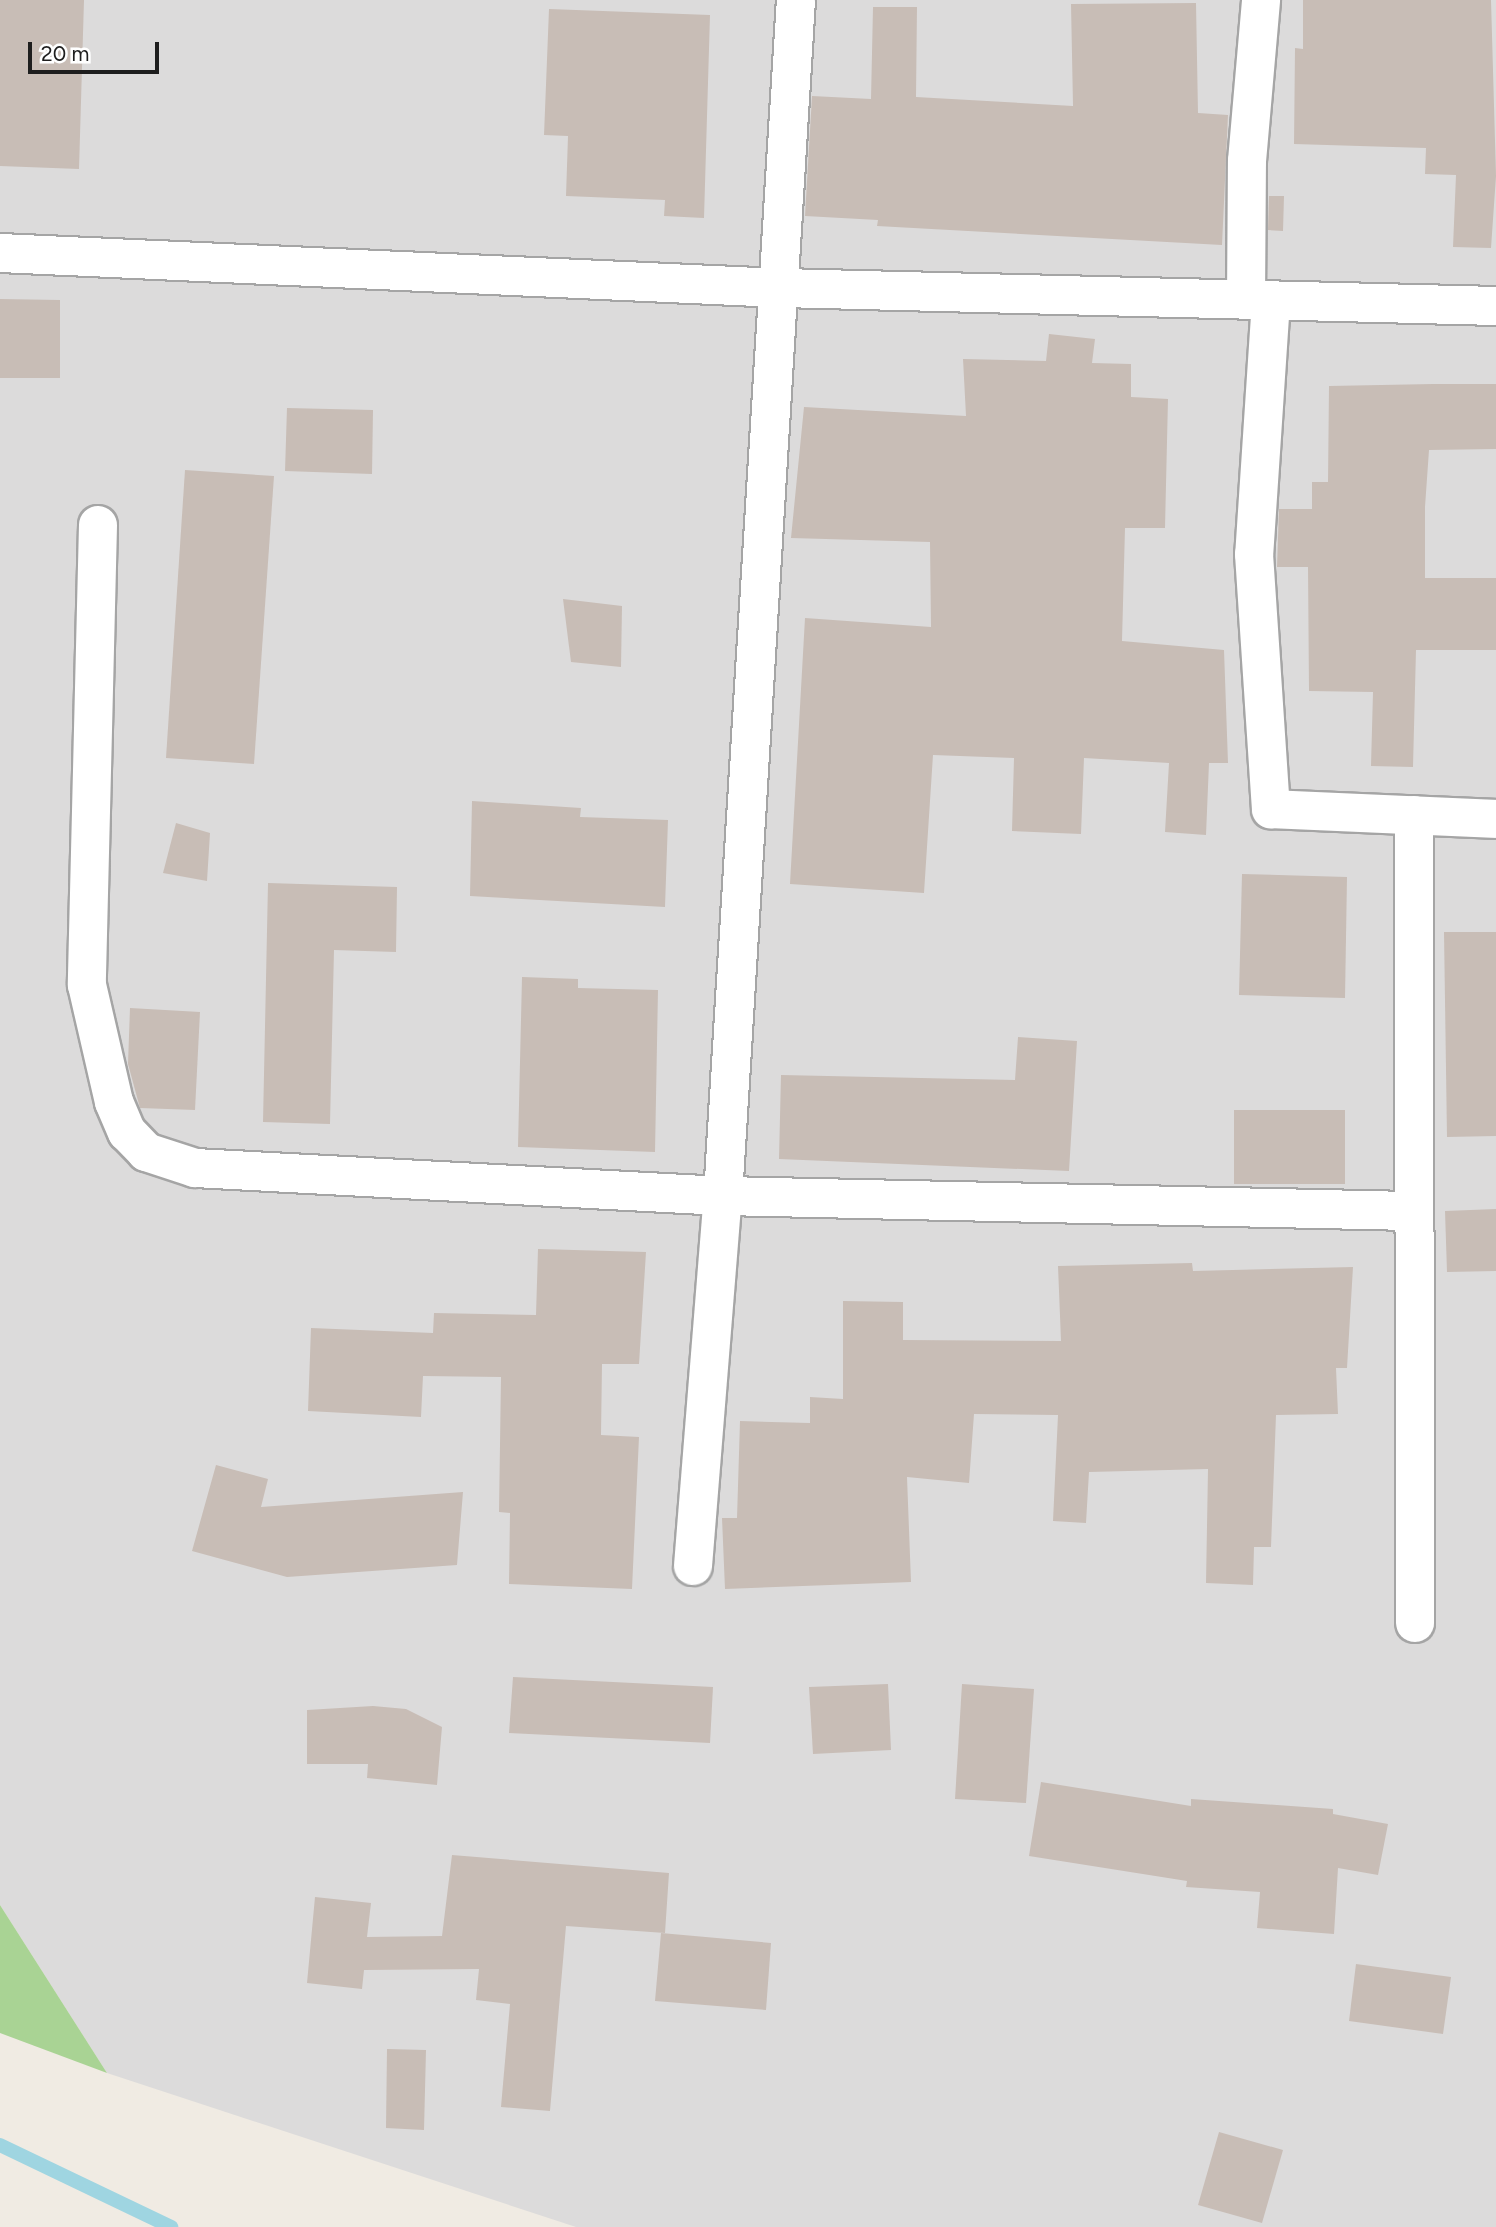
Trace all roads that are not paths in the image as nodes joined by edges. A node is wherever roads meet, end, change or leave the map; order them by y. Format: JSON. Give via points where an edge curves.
{"nodes":[{"id":1,"x":796,"y":0,"type":"edge"},
{"id":2,"x":1261,"y":0,"type":"edge"},
{"id":3,"x":0,"y":253,"type":"edge"},
{"id":4,"x":780,"y":288,"type":"junction"},
{"id":5,"x":1259,"y":300,"type":"junction"},
{"id":6,"x":1496,"y":306,"type":"edge"},
{"id":7,"x":99,"y":525,"type":"dead end"},
{"id":8,"x":1414,"y":815,"type":"junction"},
{"id":9,"x":1496,"y":819,"type":"edge"},
{"id":10,"x":723,"y":1196,"type":"junction"},
{"id":11,"x":1413,"y":1210,"type":"junction"},
{"id":12,"x":693,"y":1566,"type":"dead end"},
{"id":13,"x":1415,"y":1623,"type":"dead end"}],
"edges":[{"from":1,"to":4,"type":"street"},
{"from":2,"to":5,"type":"street","via":[[1247,161]]},
{"from":3,"to":4,"type":"street"},
{"from":4,"to":5,"type":"street"},
{"from":4,"to":10,"type":"street"},
{"from":5,"to":6,"type":"street"},
{"from":5,"to":8,"type":"street","via":[[1254,554],[1271,809]]},
{"from":7,"to":10,"type":"street","via":[[88,985],[114,1102],[127,1132],[146,1152],[195,1168]]},
{"from":8,"to":9,"type":"street"},
{"from":8,"to":11,"type":"street"},
{"from":10,"to":11,"type":"street"},
{"from":10,"to":12,"type":"street"},
{"from":11,"to":13,"type":"street"}]}
